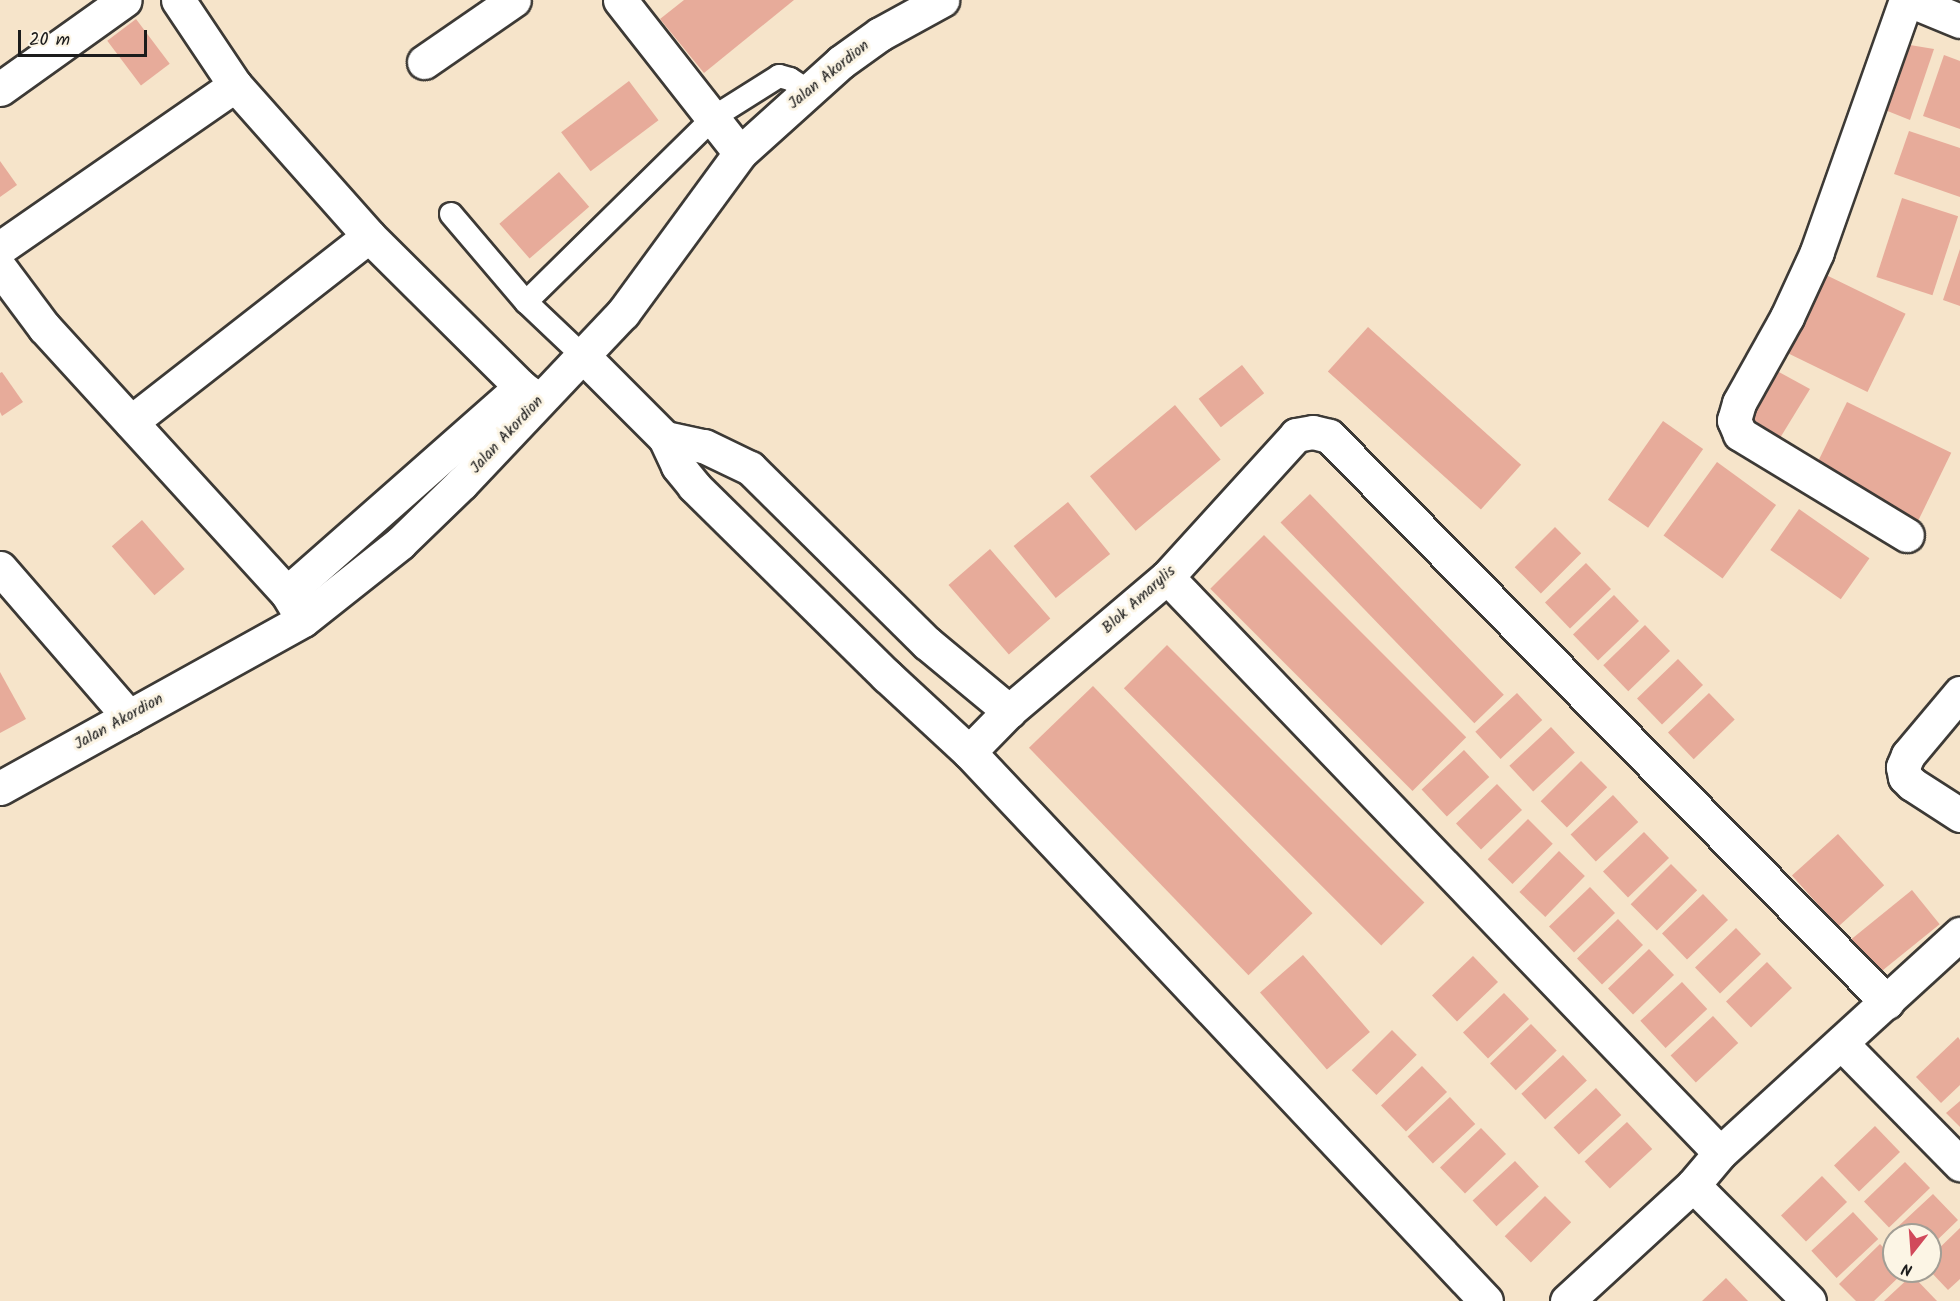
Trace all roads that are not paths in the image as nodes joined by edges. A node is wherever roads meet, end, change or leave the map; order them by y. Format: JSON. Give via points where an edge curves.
{"nodes":[{"id":1,"x":125,"y":0,"type":"edge"},
{"id":2,"x":178,"y":0,"type":"edge"},
{"id":3,"x":514,"y":0,"type":"edge"},
{"id":4,"x":620,"y":0,"type":"edge"},
{"id":5,"x":942,"y":0,"type":"edge"},
{"id":6,"x":1908,"y":0,"type":"edge"},
{"id":7,"x":1960,"y":21,"type":"edge"},
{"id":8,"x":424,"y":62,"type":"dead end"},
{"id":9,"x":235,"y":85,"type":"junction"},
{"id":10,"x":0,"y":89,"type":"edge"},
{"id":11,"x":807,"y":90,"type":"junction"},
{"id":12,"x":714,"y":117,"type":"junction"},
{"id":13,"x":740,"y":153,"type":"junction"},
{"id":14,"x":451,"y":214,"type":"dead end"},
{"id":15,"x":369,"y":236,"type":"junction"},
{"id":16,"x":0,"y":248,"type":"edge"},
{"id":17,"x":0,"y":268,"type":"edge"},
{"id":18,"x":526,"y":302,"type":"junction"},
{"id":19,"x":584,"y":357,"type":"junction"},
{"id":20,"x":530,"y":393,"type":"junction"},
{"id":21,"x":131,"y":422,"type":"junction"},
{"id":22,"x":665,"y":438,"type":"junction"},
{"id":23,"x":1906,"y":535,"type":"dead end"},
{"id":24,"x":0,"y":567,"type":"edge"},
{"id":25,"x":1167,"y":577,"type":"junction"},
{"id":26,"x":295,"y":606,"type":"junction"},
{"id":27,"x":927,"y":642,"type":"junction"},
{"id":28,"x":887,"y":676,"type":"junction"},
{"id":29,"x":1960,"y":693,"type":"edge"},
{"id":30,"x":1009,"y":711,"type":"junction"},
{"id":31,"x":129,"y":717,"type":"junction"},
{"id":32,"x":969,"y":752,"type":"junction"},
{"id":33,"x":0,"y":788,"type":"edge"},
{"id":34,"x":1960,"y":815,"type":"edge"},
{"id":35,"x":1960,"y":934,"type":"edge"},
{"id":36,"x":1887,"y":1002,"type":"junction"},
{"id":37,"x":1841,"y":1043,"type":"junction"},
{"id":38,"x":1720,"y":1153,"type":"junction"},
{"id":39,"x":1960,"y":1164,"type":"edge"},
{"id":40,"x":1694,"y":1185,"type":"junction"},
{"id":41,"x":1486,"y":1301,"type":"edge"},
{"id":42,"x":1567,"y":1301,"type":"edge"},
{"id":43,"x":1809,"y":1301,"type":"edge"}],
"edges":[{"from":1,"to":10,"type":"street"},
{"from":2,"to":9,"type":"street"},
{"from":3,"to":8,"type":"street"},
{"from":4,"to":12,"type":"street"},
{"from":5,"to":11,"type":"street","name":"Jalan Akordion","via":[[880,34]]},
{"from":6,"to":7,"type":"street"},
{"from":6,"to":23,"type":"street","via":[[1817,252],[1787,317],[1739,403],[1734,420],[1740,434]]},
{"from":9,"to":15,"type":"street"},
{"from":9,"to":16,"type":"street"},
{"from":11,"to":12,"type":"lane","via":[[779,76]]},
{"from":11,"to":13,"type":"street","name":"Jalan Akordion"},
{"from":12,"to":13,"type":"street"},
{"from":12,"to":18,"type":"lane"},
{"from":13,"to":19,"type":"street","name":"Jalan Akordion","via":[[623,313]]},
{"from":14,"to":18,"type":"lane"},
{"from":15,"to":20,"type":"street"},
{"from":15,"to":21,"type":"street"},
{"from":17,"to":21,"type":"street","via":[[44,327]]},
{"from":18,"to":19,"type":"lane"},
{"from":19,"to":20,"type":"street","name":"Jalan Akordion"},
{"from":19,"to":22,"type":"street"},
{"from":20,"to":26,"type":"street","name":"Jalan Akordion","via":[[462,483],[400,543]]},
{"from":21,"to":26,"type":"street"},
{"from":22,"to":27,"type":"street","via":[[704,446],[750,468]]},
{"from":22,"to":28,"type":"street","via":[[678,466],[694,486]]},
{"from":24,"to":31,"type":"street"},
{"from":25,"to":30,"type":"street","name":"Blok Amarylis"},
{"from":25,"to":36,"type":"street","name":"Blok Amarylis","via":[[1296,435],[1313,432],[1329,436]]},
{"from":25,"to":38,"type":"street"},
{"from":26,"to":31,"type":"street","name":"Jalan Akordion"},
{"from":27,"to":28,"type":"street"},
{"from":27,"to":30,"type":"street"},
{"from":28,"to":32,"type":"street"},
{"from":29,"to":34,"type":"street","via":[[1903,766],[1905,777],[1912,784]]},
{"from":30,"to":32,"type":"street","name":"Blok Amarylis"},
{"from":31,"to":33,"type":"street","name":"Jalan Akordion"},
{"from":32,"to":41,"type":"street"},
{"from":35,"to":36,"type":"street"},
{"from":36,"to":37,"type":"street"},
{"from":37,"to":38,"type":"street"},
{"from":37,"to":39,"type":"street"},
{"from":38,"to":40,"type":"street"},
{"from":40,"to":42,"type":"street"},
{"from":40,"to":43,"type":"street"}]}
